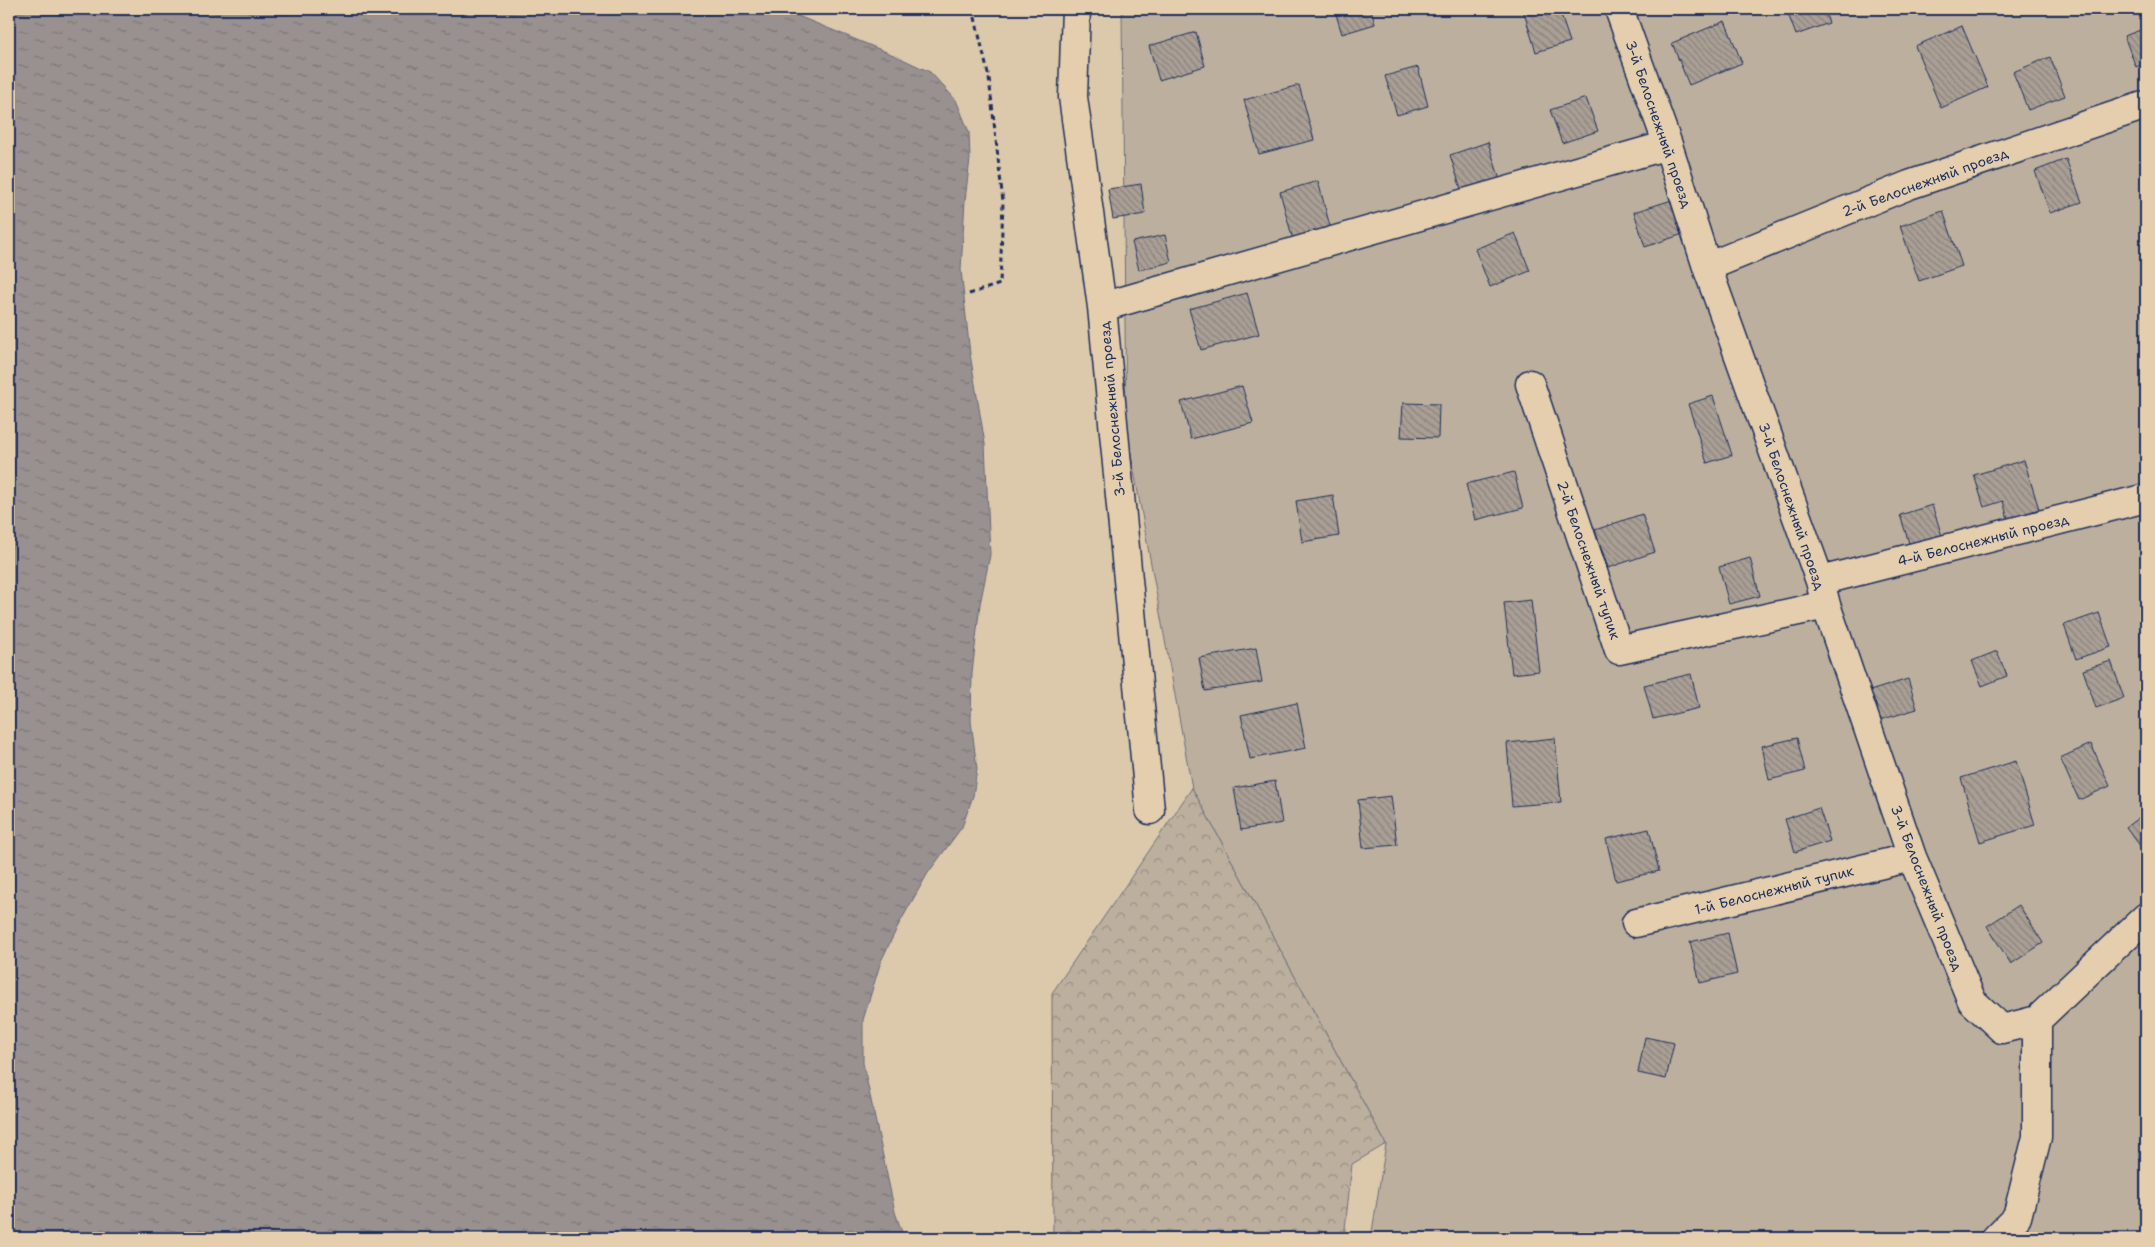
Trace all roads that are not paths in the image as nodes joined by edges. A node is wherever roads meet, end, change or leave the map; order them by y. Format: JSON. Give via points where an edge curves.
{"nodes":[{"id":1,"x":1076,"y":9,"type":"edge"},
{"id":2,"x":1619,"y":9,"type":"edge"},
{"id":3,"x":2146,"y":105,"type":"edge"},
{"id":4,"x":1668,"y":145,"type":"junction"},
{"id":5,"x":1707,"y":267,"type":"junction"},
{"id":6,"x":1102,"y":307,"type":"junction"},
{"id":7,"x":1530,"y":384,"type":"dead end"},
{"id":8,"x":2146,"y":498,"type":"edge"},
{"id":9,"x":1823,"y":593,"type":"junction"},
{"id":10,"x":1150,"y":810,"type":"dead end"},
{"id":11,"x":1912,"y":857,"type":"junction"},
{"id":12,"x":2146,"y":917,"type":"edge"},
{"id":13,"x":1636,"y":924,"type":"dead end"},
{"id":14,"x":2037,"y":1020,"type":"junction"},
{"id":15,"x":1996,"y":1238,"type":"edge"}],
"edges":[{"from":1,"to":6,"type":"lane","name":"3-й Белоснежный проезд","via":[[1073,97]]},
{"from":2,"to":4,"type":"lane","name":"3-й Белоснежный проезд"},
{"from":3,"to":5,"type":"lane","name":"2-й Белоснежный проезд","via":[[1909,186]]},
{"from":4,"to":5,"type":"lane","name":"3-й Белоснежный проезд"},
{"from":4,"to":6,"type":"lane"},
{"from":5,"to":9,"type":"lane","name":"3-й Белоснежный проезд"},
{"from":6,"to":10,"type":"lane","name":"3-й Белоснежный проезд"},
{"from":7,"to":9,"type":"lane","name":"2-й Белоснежный тупик","via":[[1619,650]]},
{"from":8,"to":9,"type":"lane","name":"4-й Белоснежный проезд"},
{"from":9,"to":11,"type":"lane","name":"3-й Белоснежный проезд"},
{"from":11,"to":13,"type":"lane","name":"1-й Белоснежный тупик"},
{"from":11,"to":14,"type":"lane","name":"3-й Белоснежный проезд","via":[[1972,1001],[2002,1029]]},
{"from":12,"to":14,"type":"lane"},
{"from":14,"to":15,"type":"lane","via":[[2037,1137],[2017,1217]]}]}
